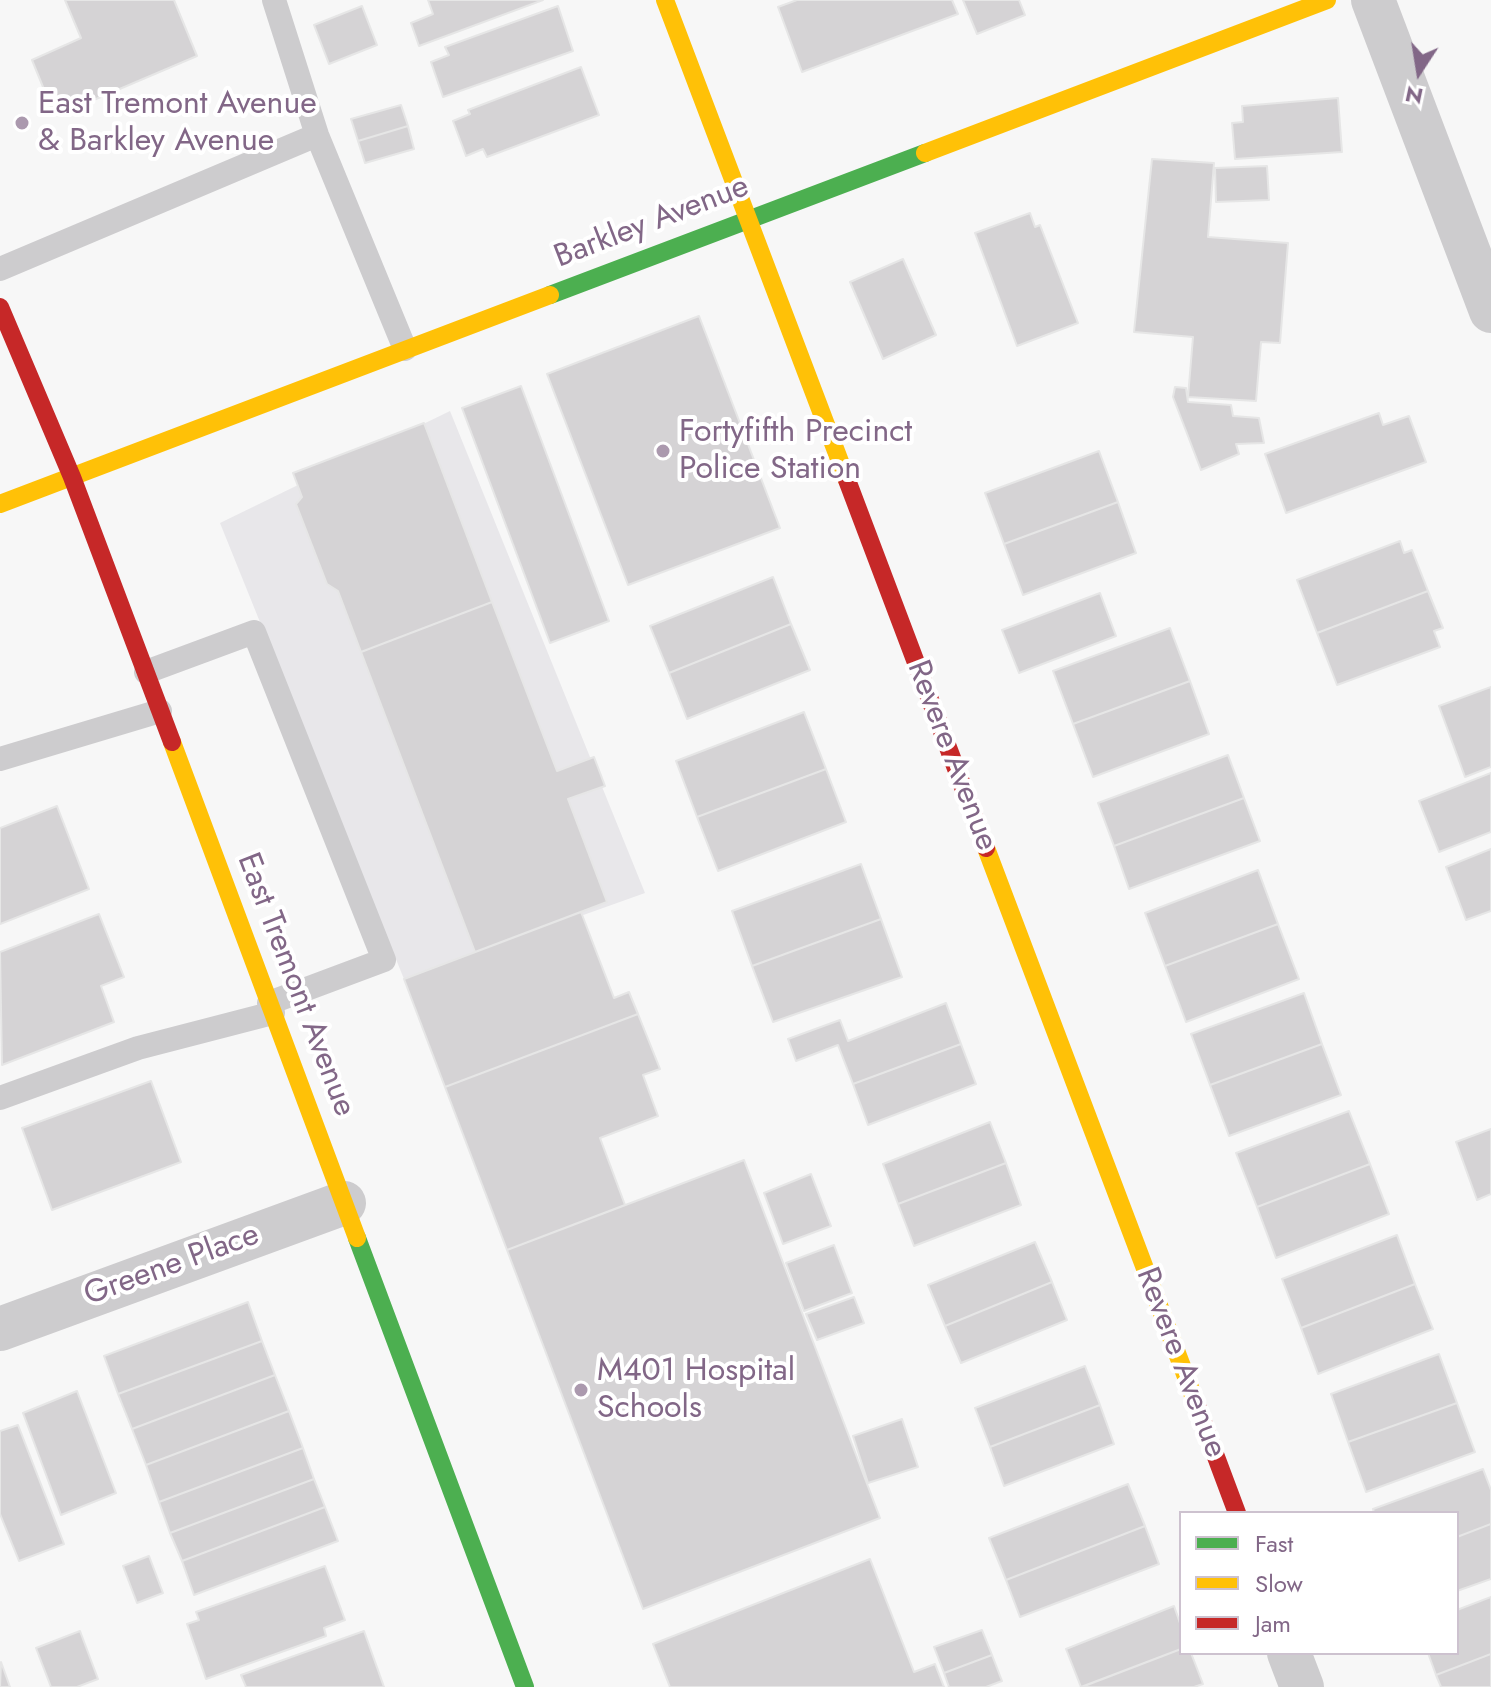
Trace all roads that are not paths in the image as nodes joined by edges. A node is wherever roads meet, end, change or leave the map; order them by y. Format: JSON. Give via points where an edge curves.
{"nodes":[{"id":1,"x":274,"y":0,"type":"edge"},
{"id":2,"x":665,"y":0,"type":"edge"},
{"id":3,"x":1327,"y":0,"type":"edge"},
{"id":4,"x":1373,"y":0,"type":"edge"},
{"id":5,"x":317,"y":135,"type":"junction"},
{"id":6,"x":749,"y":219,"type":"junction"},
{"id":7,"x":0,"y":269,"type":"edge"},
{"id":8,"x":0,"y":307,"type":"edge"},
{"id":9,"x":1491,"y":311,"type":"edge"},
{"id":10,"x":405,"y":349,"type":"junction"},
{"id":11,"x":72,"y":477,"type":"junction"},
{"id":12,"x":0,"y":504,"type":"edge"},
{"id":13,"x":146,"y":672,"type":"junction"},
{"id":14,"x":160,"y":711,"type":"junction"},
{"id":15,"x":0,"y":759,"type":"edge"},
{"id":16,"x":271,"y":1008,"type":"junction"},
{"id":17,"x":0,"y":1098,"type":"edge"},
{"id":18,"x":344,"y":1203,"type":"junction"},
{"id":19,"x":0,"y":1329,"type":"edge"},
{"id":20,"x":1236,"y":1511,"type":"edge"},
{"id":21,"x":1290,"y":1655,"type":"edge"},
{"id":22,"x":525,"y":1687,"type":"edge"},
{"id":23,"x":1302,"y":1687,"type":"edge"}],
"edges":[{"from":1,"to":5,"type":"lane"},
{"from":2,"to":6,"type":"street","name":"Revere Avenue"},
{"from":3,"to":6,"type":"street","name":"Barkley Avenue"},
{"from":4,"to":9,"type":"street"},
{"from":5,"to":7,"type":"lane"},
{"from":5,"to":10,"type":"lane"},
{"from":6,"to":10,"type":"street","name":"Barkley Avenue"},
{"from":6,"to":20,"type":"street","name":"Revere Avenue"},
{"from":8,"to":11,"type":"street","name":"East Tremont Avenue"},
{"from":10,"to":11,"type":"street","name":"Barkley Avenue"},
{"from":11,"to":12,"type":"street","name":"Barkley Avenue"},
{"from":11,"to":13,"type":"street","name":"East Tremont Avenue"},
{"from":13,"to":14,"type":"street","name":"East Tremont Avenue"},
{"from":13,"to":16,"type":"lane","via":[[254,632],[384,960]]},
{"from":14,"to":15,"type":"lane"},
{"from":14,"to":16,"type":"street","name":"East Tremont Avenue"},
{"from":16,"to":17,"type":"lane"},
{"from":16,"to":18,"type":"street","name":"East Tremont Avenue"},
{"from":18,"to":19,"type":"street","name":"Greene Place"},
{"from":18,"to":22,"type":"street","name":"East Tremont Avenue"},
{"from":21,"to":23,"type":"street"}]}
